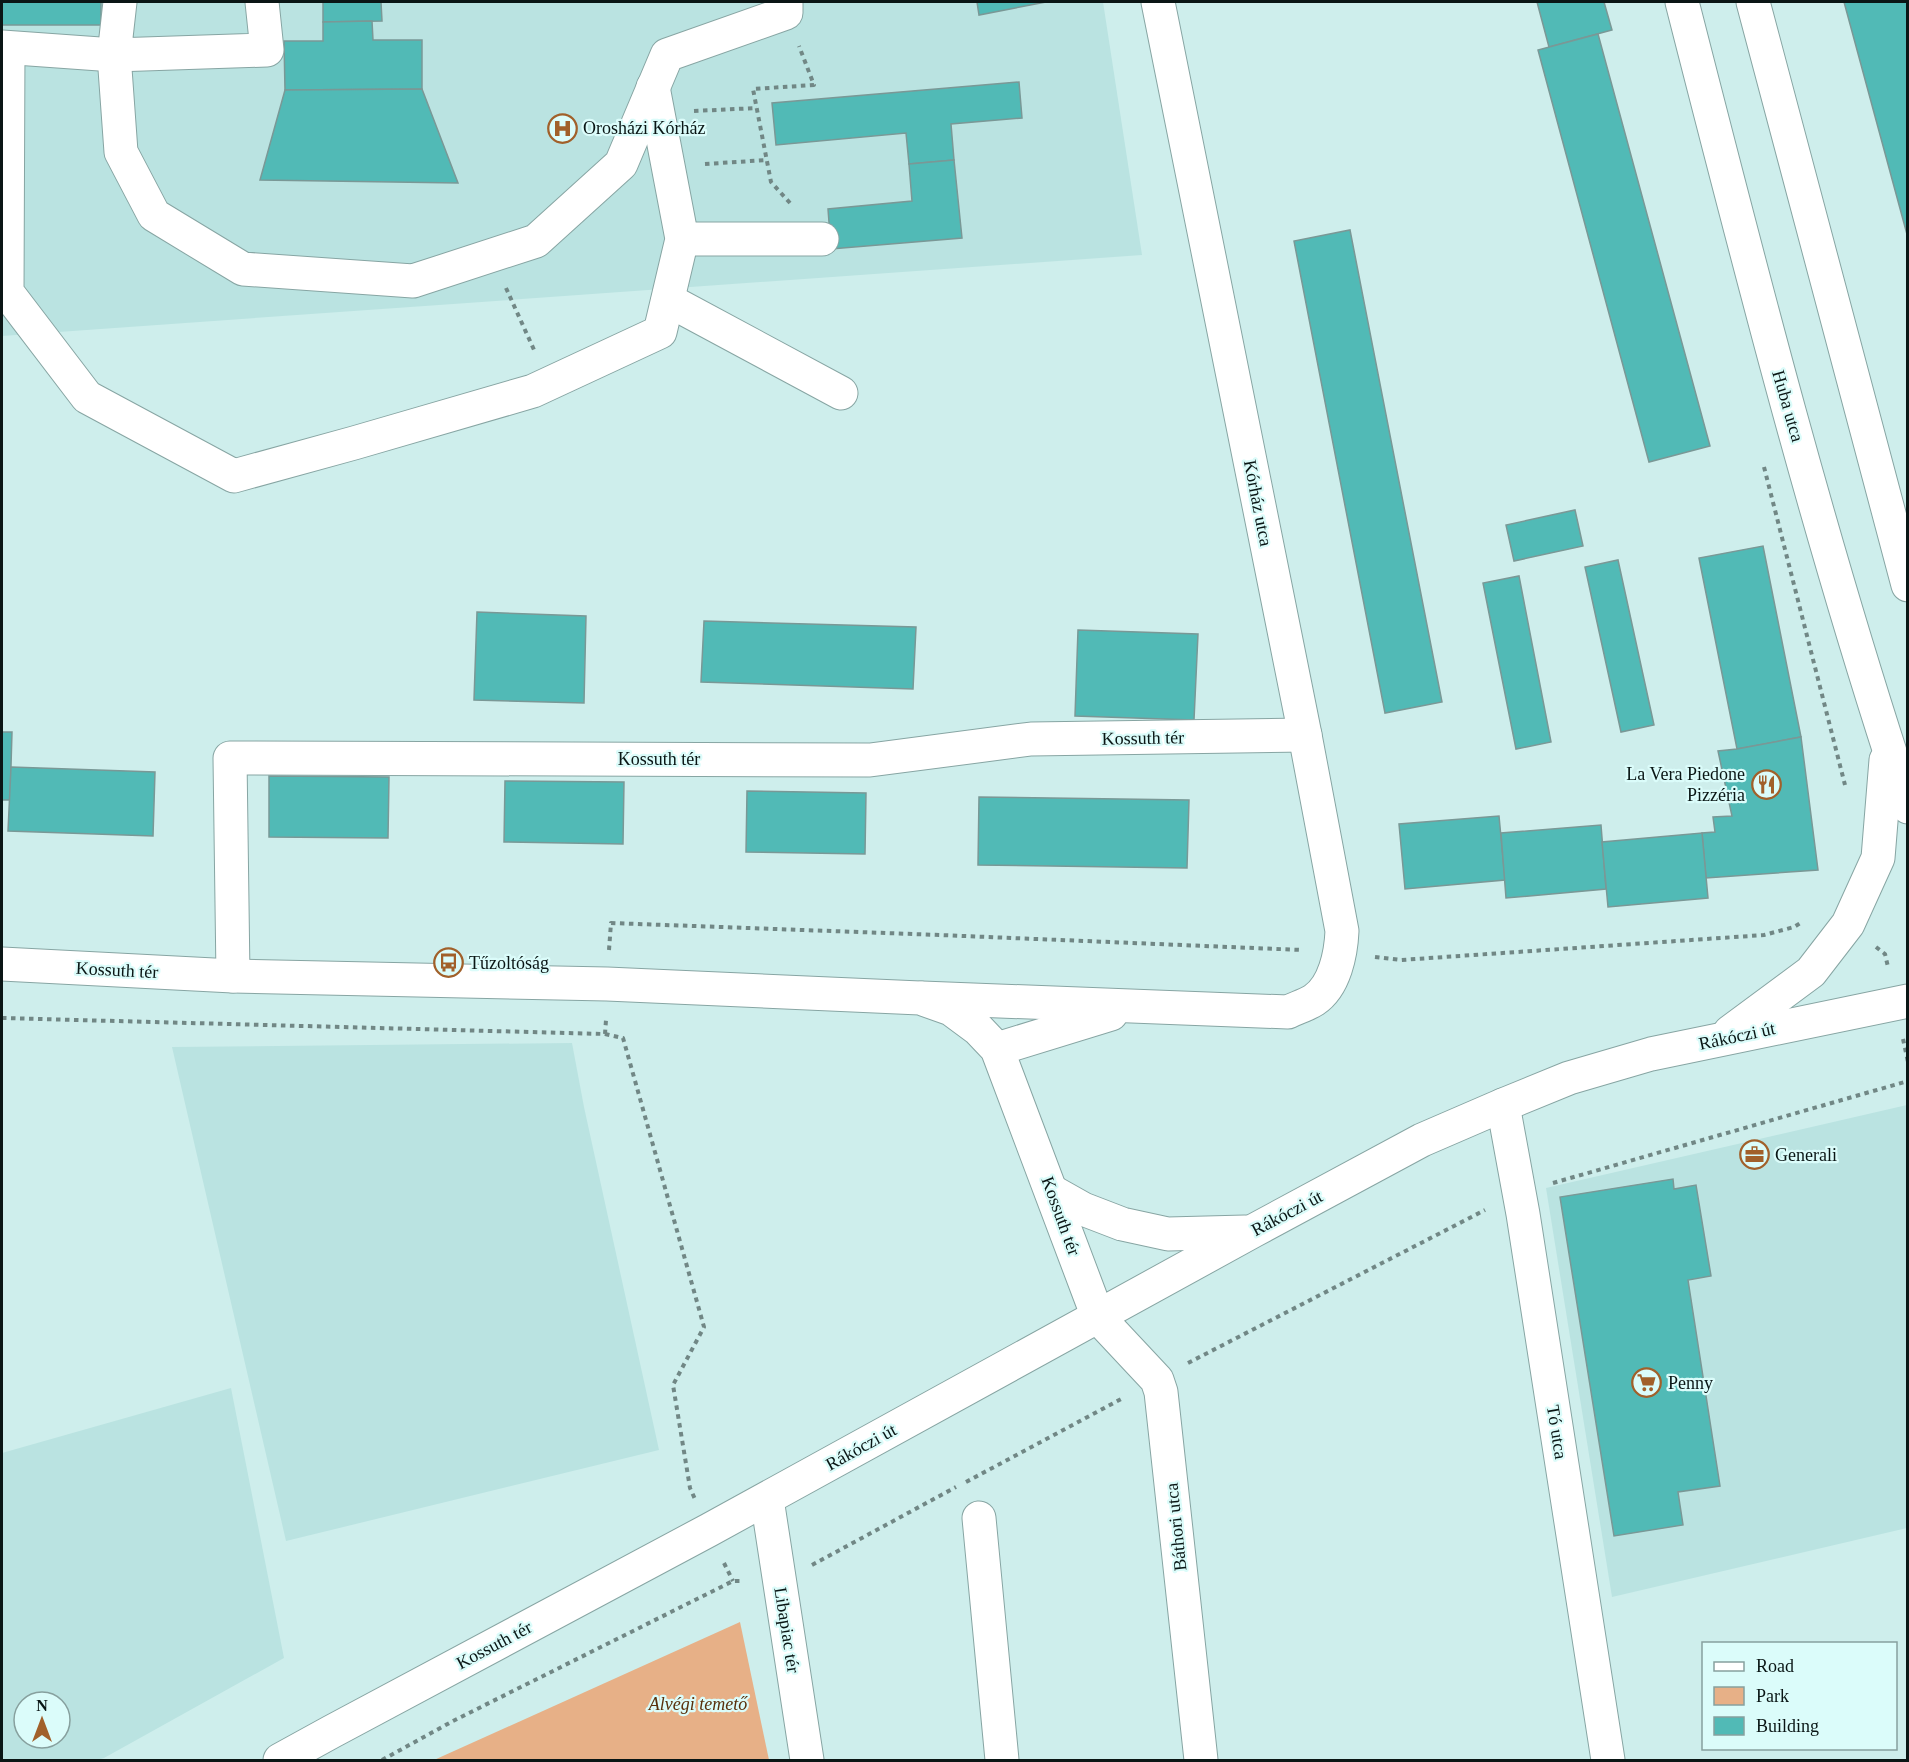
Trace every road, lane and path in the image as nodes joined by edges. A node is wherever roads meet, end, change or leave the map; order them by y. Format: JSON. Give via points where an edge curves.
{"nodes":[{"id":1,"x":120,"y":2,"type":"edge"},
{"id":2,"x":262,"y":2,"type":"edge"},
{"id":3,"x":1158,"y":2,"type":"edge"},
{"id":4,"x":1682,"y":2,"type":"edge"},
{"id":5,"x":1753,"y":2,"type":"edge"},
{"id":6,"x":786,"y":8,"type":"edge"},
{"id":7,"x":4,"y":48,"type":"edge"},
{"id":8,"x":114,"y":55,"type":"junction"},
{"id":9,"x":656,"y":100,"type":"junction"},
{"id":10,"x":757,"y":108,"type":"junction"},
{"id":11,"x":767,"y":160,"type":"junction"},
{"id":12,"x":668,"y":166,"type":"junction"},
{"id":13,"x":682,"y":239,"type":"junction"},
{"id":14,"x":822,"y":239,"type":"joint"},
{"id":15,"x":491,"y":255,"type":"junction"},
{"id":16,"x":668,"y":300,"type":"junction"},
{"id":17,"x":549,"y":383,"type":"junction"},
{"id":18,"x":841,"y":393,"type":"dead end"},
{"id":19,"x":1763,"y":462,"type":"dead end"},
{"id":20,"x":1908,"y":585,"type":"edge"},
{"id":21,"x":1305,"y":735,"type":"junction"},
{"id":22,"x":1887,"y":747,"type":"junction"},
{"id":23,"x":1848,"y":796,"type":"dead end"},
{"id":24,"x":1908,"y":807,"type":"edge"},
{"id":25,"x":2,"y":964,"type":"edge"},
{"id":26,"x":233,"y":976,"type":"junction"},
{"id":27,"x":920,"y":998,"type":"junction"},
{"id":28,"x":1316,"y":999,"type":"joint"},
{"id":29,"x":1908,"y":1001,"type":"edge"},
{"id":30,"x":1132,"y":1007,"type":"junction"},
{"id":31,"x":605,"y":1034,"type":"dead end"},
{"id":32,"x":1721,"y":1038,"type":"junction"},
{"id":33,"x":997,"y":1049,"type":"junction"},
{"id":34,"x":1503,"y":1105,"type":"junction"},
{"id":35,"x":1051,"y":1191,"type":"junction"},
{"id":36,"x":1253,"y":1231,"type":"junction"},
{"id":37,"x":1098,"y":1317,"type":"junction"},
{"id":38,"x":767,"y":1499,"type":"junction"},
{"id":39,"x":979,"y":1518,"type":"dead end"},
{"id":40,"x":709,"y":1530,"type":"junction"},
{"id":41,"x":732,"y":1581,"type":"dead end"},
{"id":42,"x":280,"y":1761,"type":"edge"},
{"id":43,"x":807,"y":1761,"type":"edge"},
{"id":44,"x":1002,"y":1761,"type":"edge"},
{"id":45,"x":1201,"y":1761,"type":"edge"},
{"id":46,"x":1608,"y":1761,"type":"edge"}],
"edges":[{"from":1,"to":8,"type":"main road"},
{"from":2,"to":8,"type":"main road","via":[[267,50]]},
{"from":3,"to":21,"type":"main road","name":"Kórház utca"},
{"from":4,"to":22,"type":"main road","name":"Huba utca","via":[[1753,280]]},
{"from":5,"to":20,"type":"main road"},
{"from":6,"to":9,"type":"main road","via":[[667,55]]},
{"from":6,"to":10,"type":"path","via":[[814,85],[753,89]]},
{"from":7,"to":8,"type":"main road"},
{"from":7,"to":17,"type":"main road","via":[[7,292],[87,397],[234,476],[510,398]]},
{"from":8,"to":15,"type":"main road","via":[[121,152],[154,215],[243,269],[413,281]]},
{"from":9,"to":10,"type":"path"},
{"from":9,"to":12,"type":"main road"},
{"from":9,"to":15,"type":"main road","via":[[621,164],[536,241]]},
{"from":10,"to":11,"type":"path"},
{"from":11,"to":12,"type":"path"},
{"from":11,"to":14,"type":"path","via":[[771,182]]},
{"from":12,"to":13,"type":"main road"},
{"from":13,"to":14,"type":"main road"},
{"from":13,"to":16,"type":"main road"},
{"from":15,"to":17,"type":"path"},
{"from":16,"to":17,"type":"main road","via":[[660,332]]},
{"from":16,"to":18,"type":"main road"},
{"from":19,"to":23,"type":"path"},
{"from":21,"to":26,"type":"main road","name":"Kossuth tér","via":[[1031,739],[870,760],[230,758]]},
{"from":21,"to":28,"type":"main road","name":"Kórház utca","via":[[1342,931],[1341,952],[1332,978]]},
{"from":22,"to":24,"type":"main road","name":"Huba utca"},
{"from":22,"to":32,"type":"main road","via":[[1878,858],[1848,924],[1811,972]]},
{"from":25,"to":26,"type":"main road","name":"Kossuth tér"},
{"from":26,"to":27,"type":"main road","name":"Kossuth tér","via":[[607,984]]},
{"from":27,"to":30,"type":"main road","name":"Kossuth tér"},
{"from":27,"to":33,"type":"main road","name":"Kossuth tér","via":[[951,1009]]},
{"from":28,"to":30,"type":"main road","name":"Kossuth tér","via":[[1288,1012]]},
{"from":29,"to":32,"type":"main road","name":"Rákóczi út"},
{"from":30,"to":33,"type":"main road","name":"Kossuth tér"},
{"from":31,"to":40,"type":"path","via":[[623,1038],[704,1327],[673,1385],[690,1488]]},
{"from":32,"to":34,"type":"main road","name":"Rákóczi út","via":[[1580,1075]]},
{"from":33,"to":35,"type":"main road","name":"Kossuth tér"},
{"from":34,"to":36,"type":"main road","name":"Rákóczi út","via":[[1422,1140]]},
{"from":34,"to":46,"type":"main road","name":"Tó utca"},
{"from":35,"to":36,"type":"main road","via":[[1122,1224],[1168,1234]]},
{"from":35,"to":37,"type":"main road","name":"Kossuth tér"},
{"from":36,"to":37,"type":"main road","name":"Rákóczi út"},
{"from":37,"to":38,"type":"main road","name":"Rákóczi út"},
{"from":37,"to":45,"type":"main road","name":"Báthori utca","via":[[1157,1380],[1161,1392]]},
{"from":38,"to":40,"type":"main road","name":"Rákóczi út"},
{"from":38,"to":43,"type":"main road","name":"Libapiac tér"},
{"from":39,"to":44,"type":"main road"},
{"from":40,"to":41,"type":"path"},
{"from":40,"to":42,"type":"main road","name":"Kossuth tér"}]}
